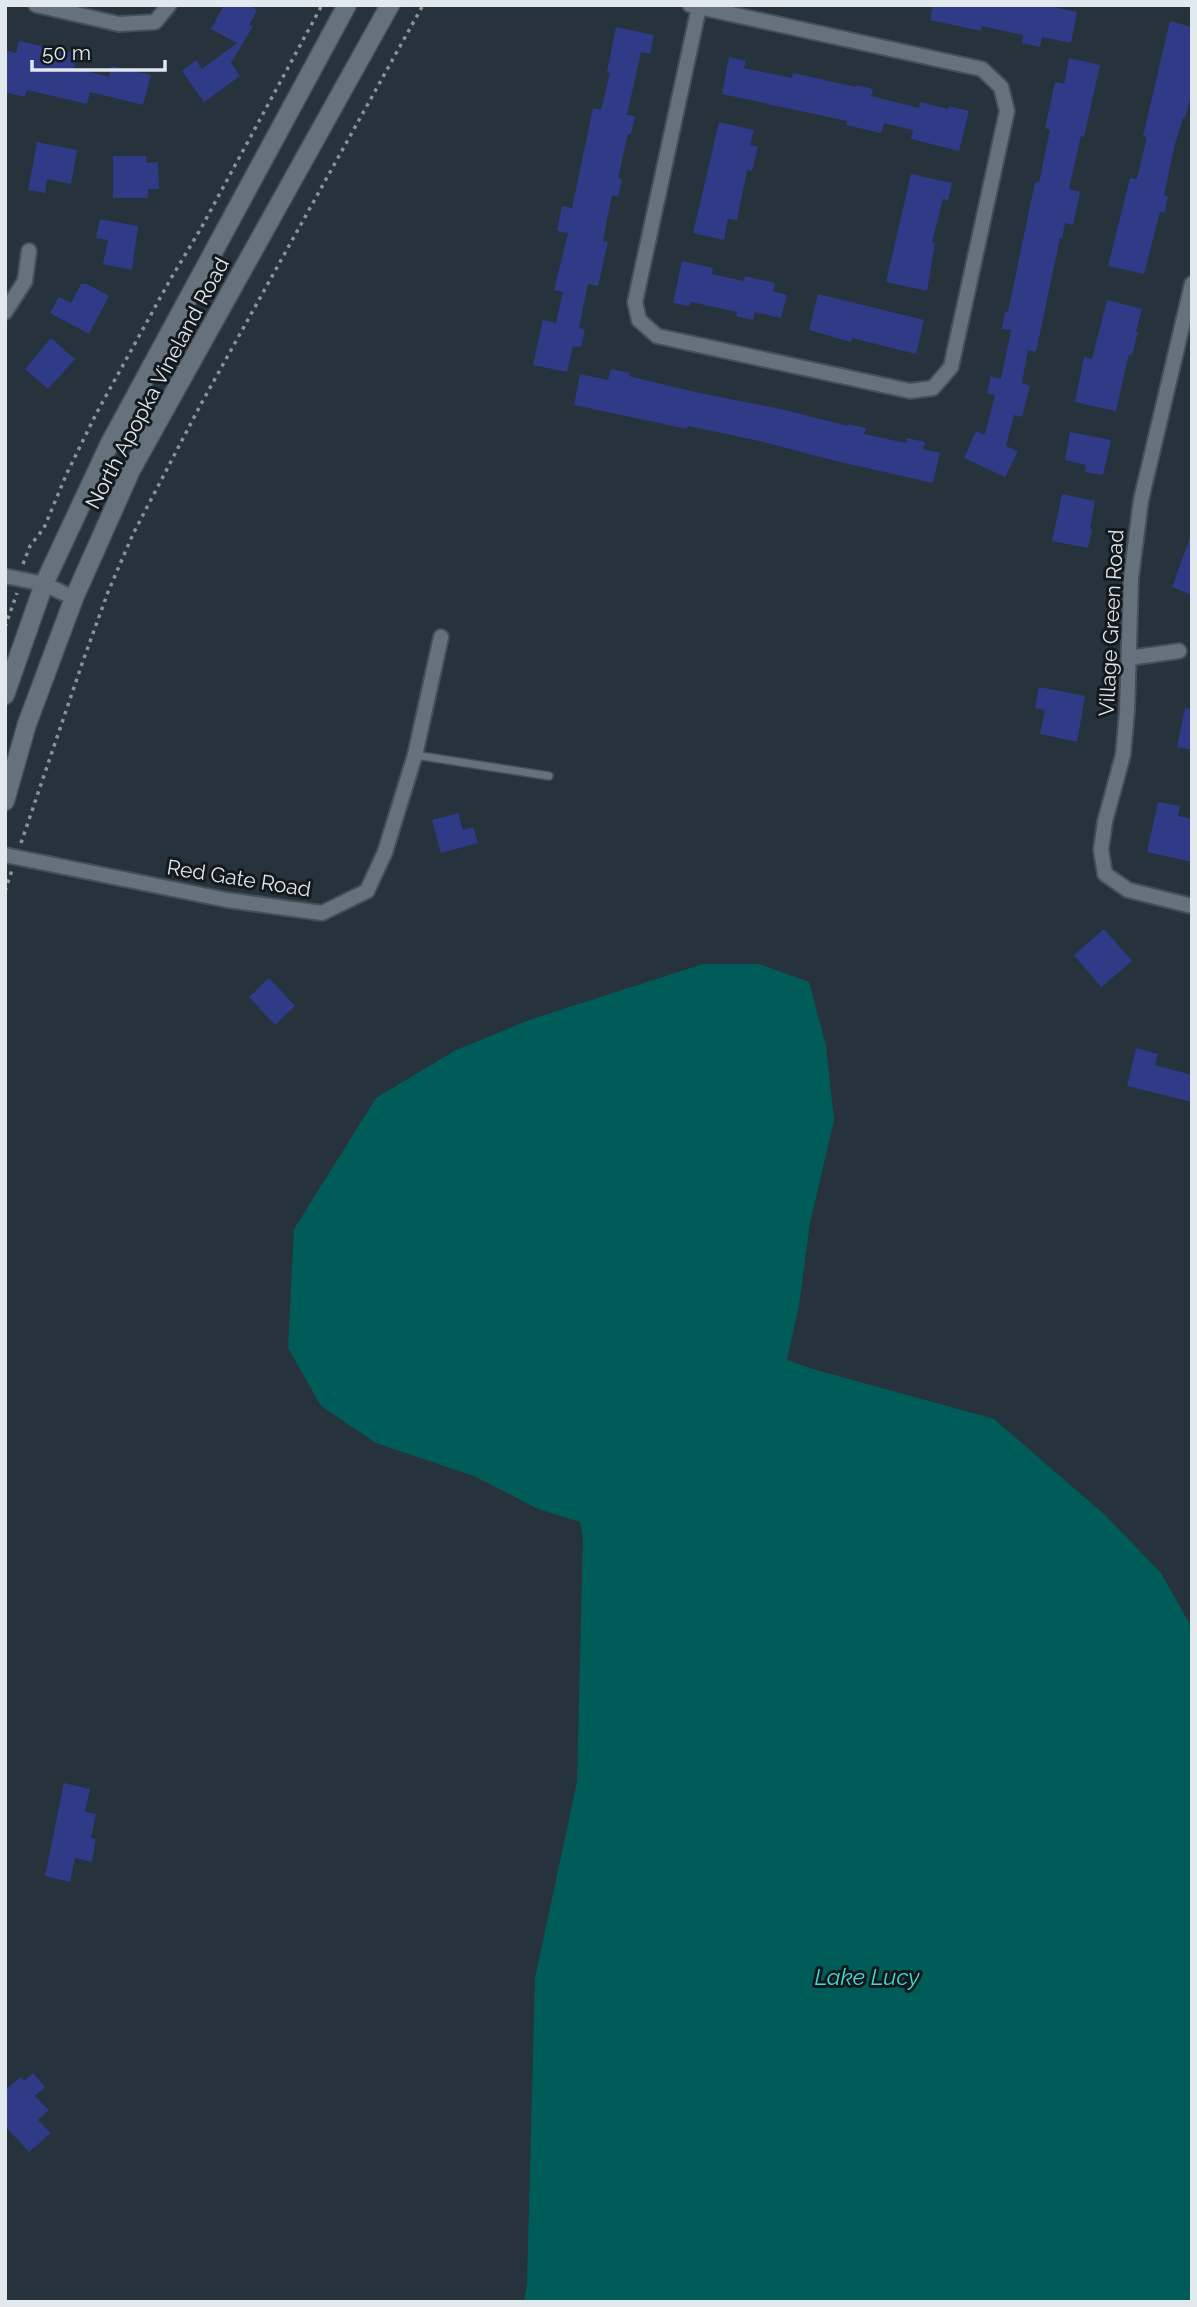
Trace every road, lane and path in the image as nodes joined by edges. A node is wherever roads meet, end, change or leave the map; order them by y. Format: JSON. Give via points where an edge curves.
{"nodes":[{"id":1,"x":36,"y":5,"type":"edge"},
{"id":2,"x":169,"y":5,"type":"edge"},
{"id":3,"x":322,"y":5,"type":"edge"},
{"id":4,"x":347,"y":5,"type":"edge"},
{"id":5,"x":390,"y":5,"type":"edge"},
{"id":6,"x":423,"y":5,"type":"edge"},
{"id":7,"x":695,"y":6,"type":"edge"},
{"id":8,"x":29,"y":250,"type":"dead end"},
{"id":9,"x":1192,"y":284,"type":"edge"},
{"id":10,"x":5,"y":312,"type":"edge"},
{"id":11,"x":5,"y":576,"type":"edge"},
{"id":12,"x":21,"y":579,"type":"junction"},
{"id":13,"x":44,"y":584,"type":"junction"},
{"id":14,"x":74,"y":598,"type":"junction"},
{"id":15,"x":5,"y":627,"type":"edge"},
{"id":16,"x":441,"y":637,"type":"dead end"},
{"id":17,"x":1180,"y":652,"type":"dead end"},
{"id":18,"x":1129,"y":657,"type":"junction"},
{"id":19,"x":5,"y":695,"type":"edge"},
{"id":20,"x":415,"y":755,"type":"junction"},
{"id":21,"x":549,"y":776,"type":"dead end"},
{"id":22,"x":5,"y":800,"type":"edge"},
{"id":23,"x":10,"y":856,"type":"edge"},
{"id":24,"x":5,"y":891,"type":"edge"},
{"id":25,"x":1192,"y":905,"type":"edge"}],
"edges":[{"from":1,"to":2,"type":"street","via":[[119,24],[155,23]]},
{"from":3,"to":12,"type":"path","via":[[96,414],[44,528],[30,546]]},
{"from":4,"to":13,"type":"street","name":"North Apopka Vineland Road","via":[[110,443]]},
{"from":5,"to":14,"type":"street","name":"North Apopka Vineland Road","via":[[131,470]]},
{"from":6,"to":23,"type":"path","via":[[133,534]]},
{"from":7,"to":7,"type":"street","via":[[982,69],[1001,87],[1007,111],[951,367],[933,388],[910,391],[657,336],[639,320],[635,302]]},
{"from":8,"to":10,"type":"street","via":[[25,281]]},
{"from":9,"to":18,"type":"street","name":"Village Green Road","via":[[1141,500],[1131,579]]},
{"from":11,"to":12,"type":"street"},
{"from":12,"to":13,"type":"street"},
{"from":12,"to":15,"type":"path"},
{"from":13,"to":14,"type":"street"},
{"from":13,"to":19,"type":"street","name":"North Apopka Vineland Road"},
{"from":14,"to":22,"type":"street","name":"North Apopka Vineland Road","via":[[27,724]]},
{"from":16,"to":20,"type":"street","name":"Red Gate Road"},
{"from":17,"to":18,"type":"street"},
{"from":18,"to":25,"type":"street","name":"Village Green Road","via":[[1123,755],[1101,850],[1105,874],[1128,890]]},
{"from":20,"to":21,"type":"lane"},
{"from":20,"to":23,"type":"street","name":"Red Gate Road","via":[[385,852],[367,891],[322,913],[227,900]]},
{"from":23,"to":24,"type":"path"}]}
